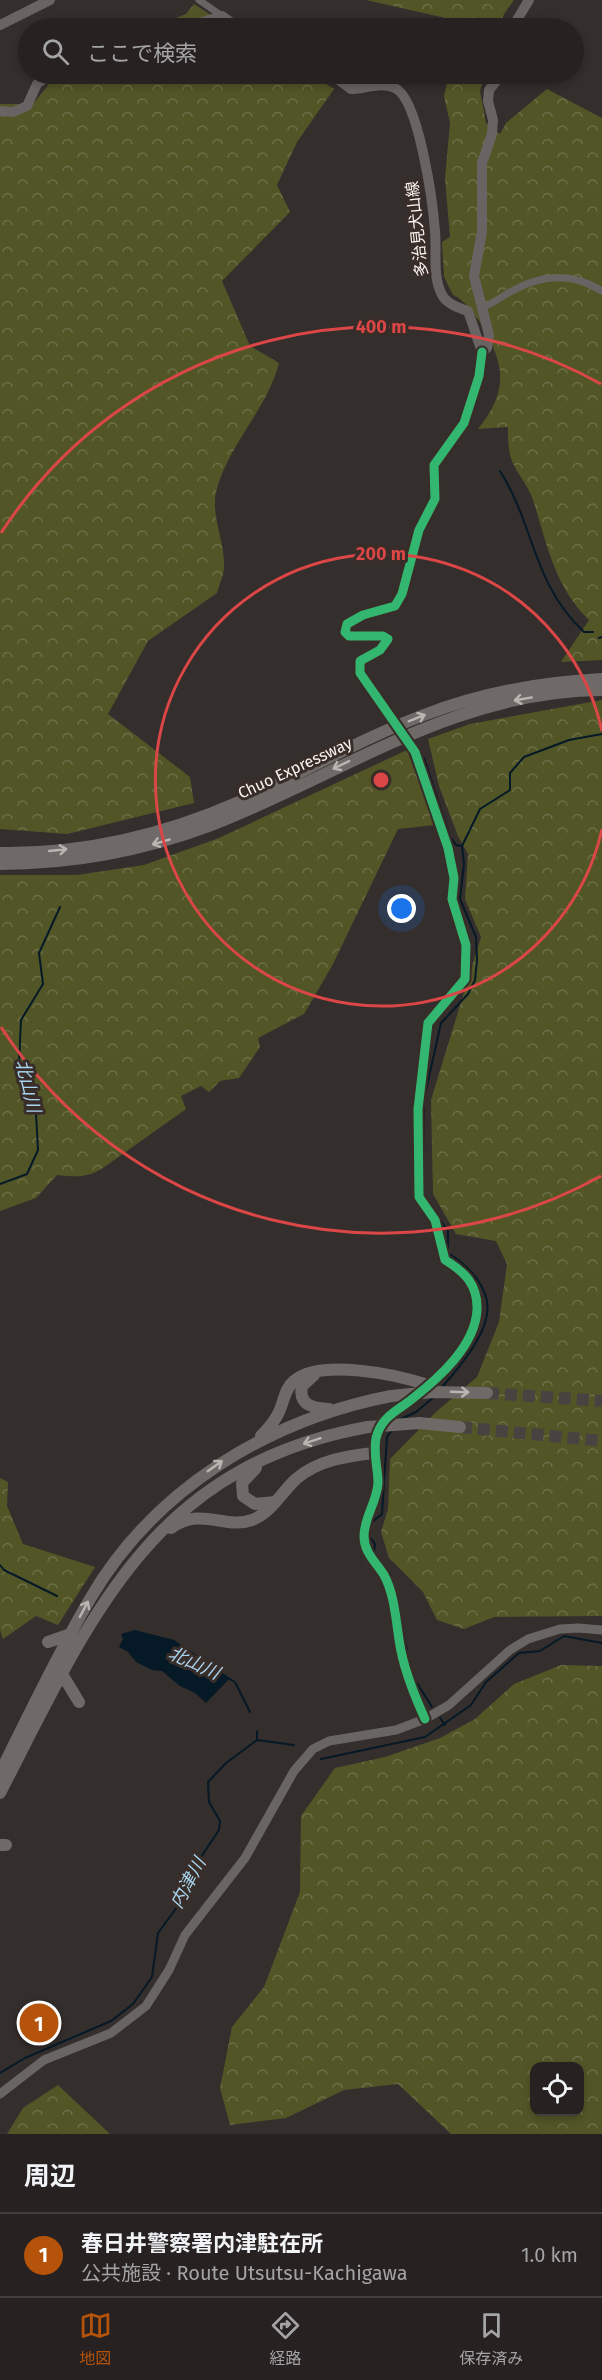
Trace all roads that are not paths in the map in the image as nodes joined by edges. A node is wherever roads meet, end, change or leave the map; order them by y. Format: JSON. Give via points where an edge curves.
{"nodes":[{"id":1,"x":50,"y":0,"type":"edge"},
{"id":2,"x":199,"y":0,"type":"edge"},
{"id":3,"x":529,"y":0,"type":"edge"},
{"id":4,"x":222,"y":16,"type":"junction"},
{"id":5,"x":216,"y":18,"type":"edge"},
{"id":6,"x":225,"y":18,"type":"edge"},
{"id":7,"x":518,"y":18,"type":"edge"},
{"id":8,"x":0,"y":25,"type":"edge"},
{"id":9,"x":38,"y":84,"type":"edge"},
{"id":10,"x":344,"y":84,"type":"edge"},
{"id":11,"x":381,"y":84,"type":"edge"},
{"id":12,"x":381,"y":84,"type":"edge"},
{"id":13,"x":494,"y":84,"type":"edge"},
{"id":14,"x":0,"y":111,"type":"edge"},
{"id":15,"x":602,"y":291,"type":"edge"},
{"id":16,"x":481,"y":308,"type":"junction"},
{"id":17,"x":482,"y":352,"type":"junction"},
{"id":18,"x":602,"y":679,"type":"edge"},
{"id":19,"x":602,"y":690,"type":"edge"},
{"id":20,"x":390,"y":714,"type":"tunnel mouth"},
{"id":21,"x":415,"y":752,"type":"tunnel mouth"},
{"id":22,"x":0,"y":852,"type":"edge"},
{"id":23,"x":0,"y":864,"type":"edge"},
{"id":24,"x":317,"y":1373,"type":"junction"},
{"id":25,"x":428,"y":1385,"type":"junction"},
{"id":26,"x":487,"y":1393,"type":"tunnel mouth"},
{"id":27,"x":335,"y":1409,"type":"junction"},
{"id":28,"x":460,"y":1427,"type":"tunnel mouth"},
{"id":29,"x":257,"y":1440,"type":"junction"},
{"id":30,"x":374,"y":1453,"type":"junction"},
{"id":31,"x":272,"y":1456,"type":"junction"},
{"id":32,"x":275,"y":1502,"type":"junction"},
{"id":33,"x":145,"y":1546,"type":"junction"},
{"id":34,"x":602,"y":1630,"type":"edge"},
{"id":35,"x":71,"y":1634,"type":"junction"},
{"id":36,"x":48,"y":1642,"type":"dead end"},
{"id":37,"x":62,"y":1674,"type":"junction"},
{"id":38,"x":79,"y":1702,"type":"dead end"},
{"id":39,"x":425,"y":1719,"type":"junction"},
{"id":40,"x":0,"y":1773,"type":"edge"},
{"id":41,"x":0,"y":1793,"type":"edge"},
{"id":42,"x":0,"y":2094,"type":"edge"}],
"edges":[{"from":1,"to":8,"type":"main road"},
{"from":2,"to":4,"type":"street"},
{"from":3,"to":7,"type":"main road"},
{"from":4,"to":5,"type":"main road"},
{"from":4,"to":6,"type":"main road"},
{"from":9,"to":14,"type":"main road","via":[[27,106],[13,112]]},
{"from":10,"to":12,"type":"main road","name":"多治見犬山線","via":[[351,89],[364,89]]},
{"from":11,"to":17,"type":"main road","name":"多治見犬山線","via":[[397,88],[405,96],[429,187],[439,285],[447,301],[468,311]]},
{"from":13,"to":16,"type":"main road","via":[[489,90],[492,134],[482,163],[482,231],[474,276]]},
{"from":15,"to":16,"type":"street","via":[[584,282],[554,276],[522,285]]},
{"from":16,"to":17,"type":"main road","via":[[489,335],[487,348]]},
{"from":17,"to":20,"type":"street","via":[[464,423],[434,465],[435,500],[419,530],[402,594],[395,606],[347,624],[345,632],[349,636],[376,635],[388,639],[386,645],[360,661],[359,666]]},
{"from":22,"to":18,"type":"highway","name":"Chuo Expressway","one_way":true,"via":[[81,847],[153,832],[238,802],[389,729],[448,706],[520,688]]},
{"from":19,"to":23,"type":"highway","name":"Chuo Expressway","one_way":true,"via":[[520,699],[445,720],[393,740],[242,812],[155,844],[83,859]]},
{"from":21,"to":25,"type":"street","via":[[448,848],[454,878],[452,899],[467,959],[465,980],[428,1023],[418,1109],[419,1197],[435,1220],[445,1260],[463,1271],[472,1283],[477,1301],[474,1330],[468,1341]]},
{"from":24,"to":25,"type":"highway","via":[[374,1371]]},
{"from":24,"to":27,"type":"highway","via":[[302,1386],[301,1396],[314,1408]]},
{"from":24,"to":29,"type":"highway","via":[[294,1381],[280,1412]]},
{"from":25,"to":30,"type":"main road","via":[[382,1421]]},
{"from":27,"to":26,"type":"highway","one_way":true,"bridge":true,"via":[[391,1396]]},
{"from":27,"to":29,"type":"highway"},
{"from":28,"to":31,"type":"highway","one_way":true,"bridge":true,"via":[[419,1423],[368,1427],[335,1433]]},
{"from":35,"to":29,"type":"highway","one_way":true,"via":[[91,1597],[138,1536],[205,1473]]},
{"from":30,"to":32,"type":"highway","via":[[319,1465],[298,1478]]},
{"from":30,"to":39,"type":"main road","via":[[378,1484],[364,1537],[370,1559],[384,1575],[390,1592],[407,1676]]},
{"from":31,"to":32,"type":"highway","via":[[245,1477],[241,1490],[248,1502]]},
{"from":31,"to":33,"type":"highway","via":[[214,1487]]},
{"from":32,"to":33,"type":"highway","via":[[250,1521],[202,1518],[177,1524]]},
{"from":33,"to":37,"type":"highway","via":[[101,1604]]},
{"from":34,"to":39,"type":"main road","via":[[560,1629],[528,1639],[510,1650],[449,1705]]},
{"from":35,"to":36,"type":"highway"},
{"from":35,"to":40,"type":"highway"},
{"from":37,"to":38,"type":"highway"},
{"from":37,"to":41,"type":"highway"},
{"from":39,"to":42,"type":"main road","via":[[396,1730],[329,1741],[302,1758],[245,1858],[184,1935],[169,1970],[146,2006],[111,2033],[44,2060]]}]}
